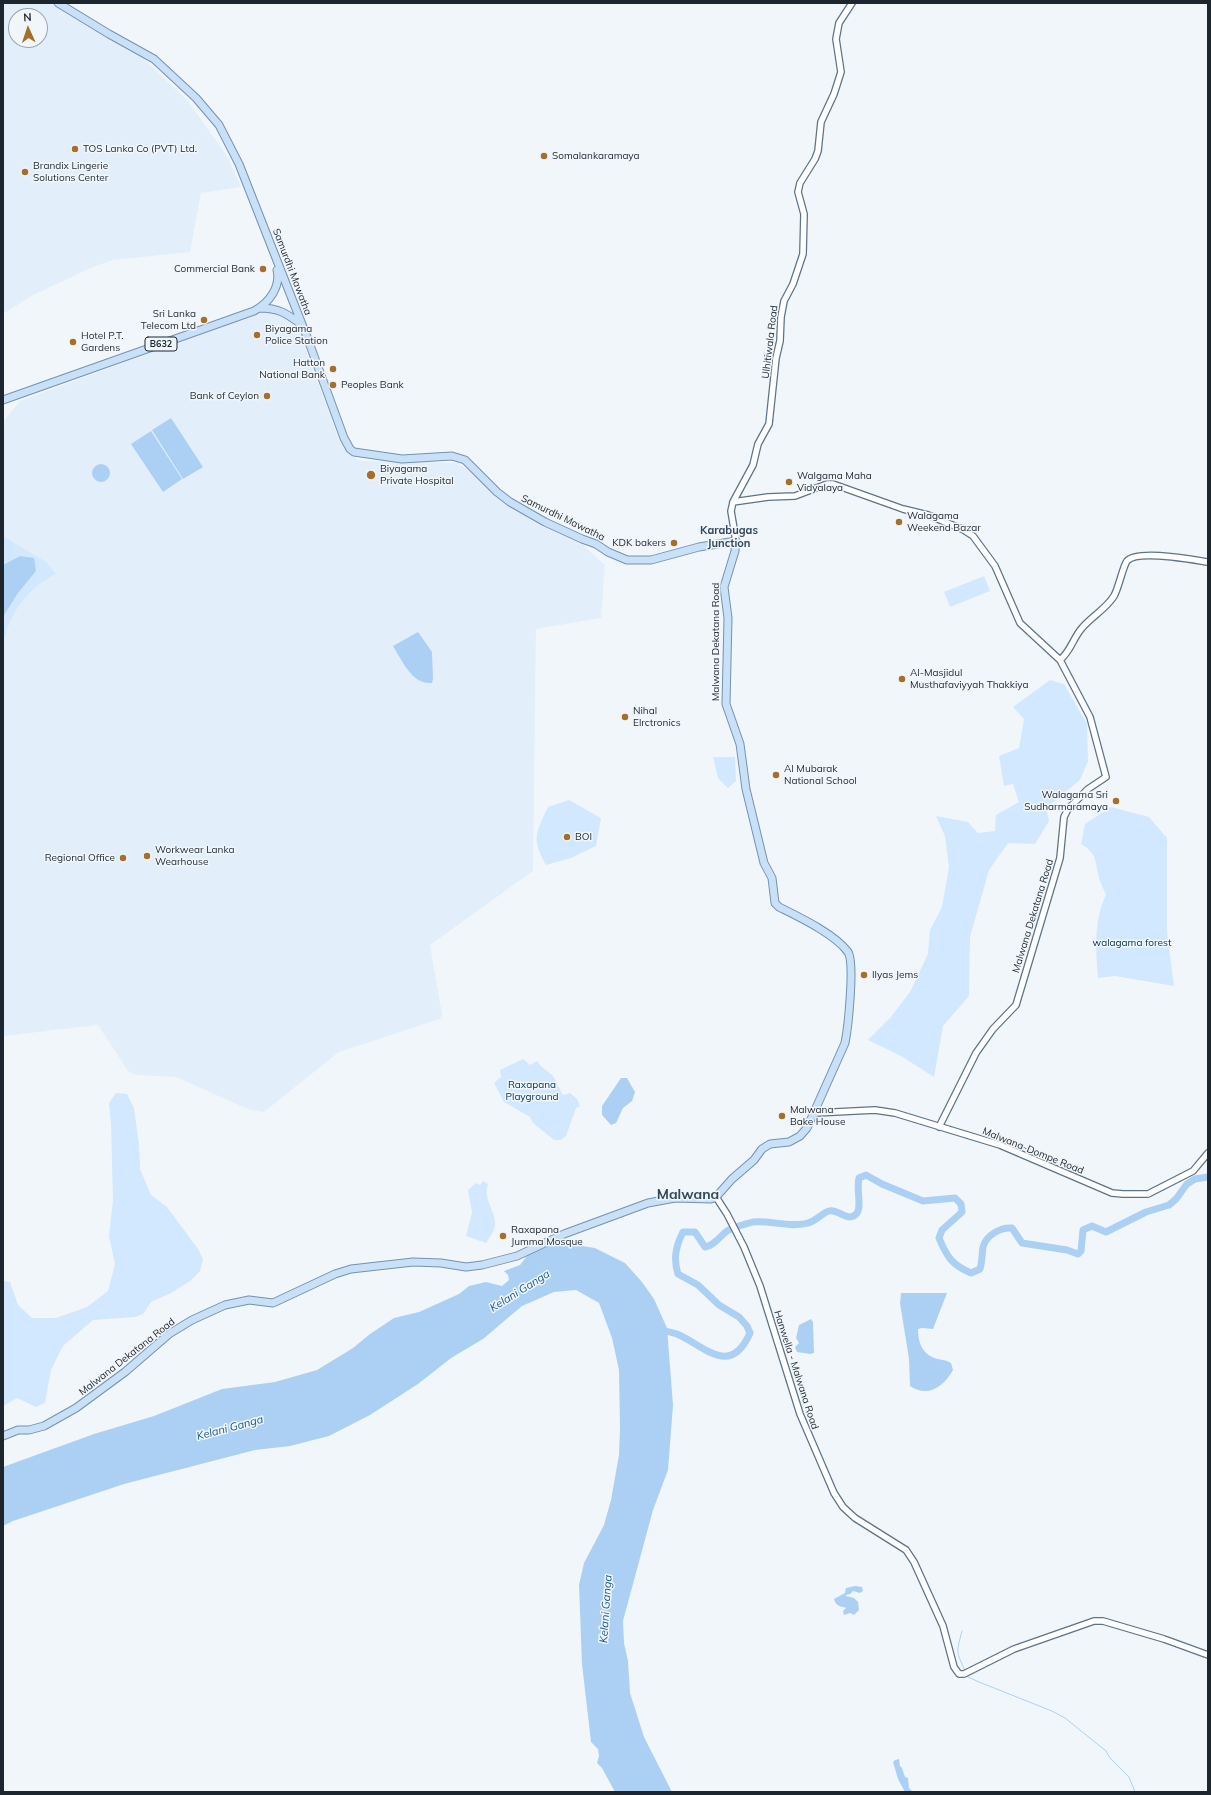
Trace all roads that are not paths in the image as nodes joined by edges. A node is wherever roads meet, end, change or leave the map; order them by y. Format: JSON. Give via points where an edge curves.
{"nodes":[{"id":1,"x":58,"y":3,"type":"edge"},
{"id":2,"x":852,"y":3,"type":"edge"},
{"id":3,"x":274,"y":252,"type":"junction"},
{"id":4,"x":259,"y":308,"type":"junction"},
{"id":5,"x":302,"y":325,"type":"junction"},
{"id":6,"x":3,"y":400,"type":"edge"},
{"id":7,"x":733,"y":502,"type":"junction"},
{"id":8,"x":736,"y":541,"type":"junction"},
{"id":9,"x":1208,"y":562,"type":"edge"},
{"id":10,"x":1060,"y":660,"type":"junction"},
{"id":11,"x":815,"y":1113,"type":"junction"},
{"id":12,"x":939,"y":1127,"type":"junction"},
{"id":13,"x":1208,"y":1153,"type":"edge"},
{"id":14,"x":716,"y":1197,"type":"junction"},
{"id":15,"x":3,"y":1436,"type":"edge"},
{"id":16,"x":1208,"y":1655,"type":"edge"}],
"edges":[{"from":1,"to":3,"type":"main road","name":"Samurdhi Mawatha","via":[[154,59],[207,110],[219,125],[239,164]]},
{"from":2,"to":7,"type":"street","name":"Ulhitiwala Road","via":[[839,23],[836,39],[841,72],[821,122],[818,151],[800,183],[798,192],[804,214],[803,254],[784,301],[769,424],[758,444],[753,465]]},
{"from":3,"to":4,"type":"main road","number":"B632","via":[[279,277],[270,299]]},
{"from":3,"to":5,"type":"main road","name":"Samurdhi Mawatha"},
{"from":4,"to":5,"type":"main road","number":"B632","via":[[273,308],[286,313]]},
{"from":4,"to":6,"type":"main road","number":"B632"},
{"from":5,"to":8,"type":"main road","name":"Samurdhi Mawatha","via":[[344,438],[354,452],[402,459],[452,456],[465,460],[510,502],[552,525],[628,560],[652,560],[699,547]]},
{"from":7,"to":8,"type":"street","name":"Malwana Dekatana Road","via":[[731,511]]},
{"from":7,"to":10,"type":"street","name":"Malwana Dekatana Road","via":[[795,496],[833,484],[903,509],[928,515],[962,529],[973,536],[995,566],[1020,623]]},
{"from":8,"to":11,"type":"main road","name":"Malwana Dekatana Road","via":[[724,587],[728,618],[726,704],[740,744],[746,789],[764,863],[772,878],[775,903],[815,925],[843,947],[851,959],[845,1043]]},
{"from":9,"to":10,"type":"street","via":[[1176,557],[1142,556],[1127,561],[1114,597],[1081,629]]},
{"from":10,"to":12,"type":"street","name":"Malwana Dekatana Road","via":[[1090,717],[1106,777],[1088,789],[1068,809],[1064,817],[1060,858],[1016,1005],[993,1029],[976,1053]]},
{"from":11,"to":12,"type":"street","name":"Malwana-Dompe Road","via":[[875,1110],[895,1113]]},
{"from":11,"to":14,"type":"main road","name":"Malwana Dekatana Road","via":[[800,1136],[789,1142],[770,1144],[762,1149]]},
{"from":12,"to":13,"type":"street","name":"Malwana-Dompe Road","via":[[1000,1145],[1112,1192],[1123,1194],[1148,1194],[1193,1171]]},
{"from":14,"to":15,"type":"main road","name":"Malwana Dekatana Road","via":[[704,1200],[675,1198],[648,1203],[564,1234],[517,1256],[482,1265],[466,1267],[414,1262],[351,1269],[273,1303],[249,1300],[225,1305],[169,1334],[125,1372],[76,1408],[44,1426],[18,1430]]},
{"from":14,"to":16,"type":"street","name":"Hanwella - Malwana Road","via":[[731,1222],[760,1286],[800,1414],[834,1493],[843,1507],[855,1518],[906,1550],[943,1626],[958,1674],[1014,1649],[1094,1621],[1164,1639]]}]}
